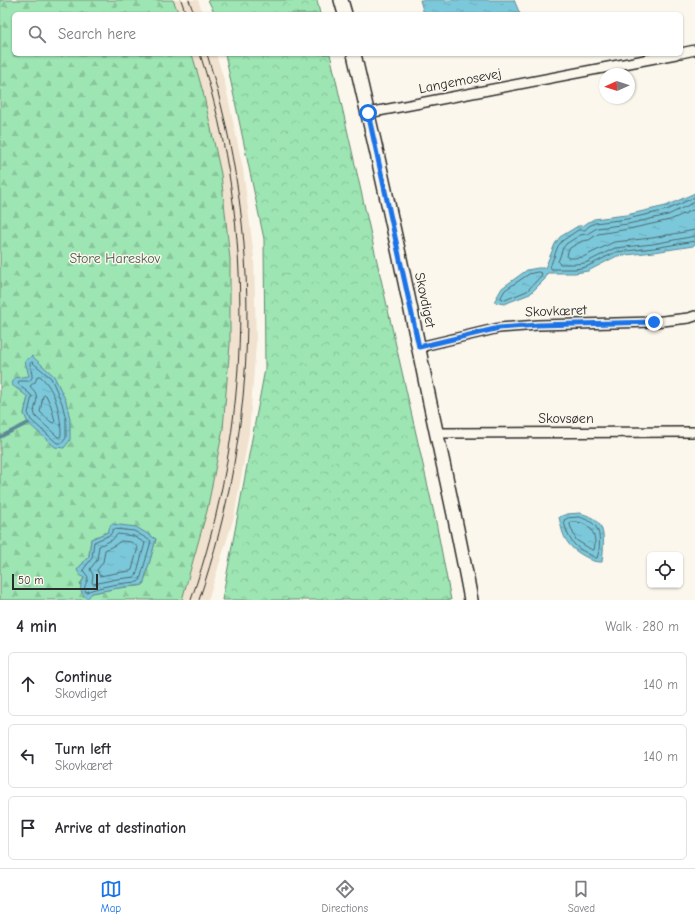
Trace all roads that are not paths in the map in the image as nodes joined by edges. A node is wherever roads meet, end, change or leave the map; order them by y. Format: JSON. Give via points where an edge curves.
{"nodes":[{"id":1,"x":341,"y":0,"type":"edge"},
{"id":2,"x":344,"y":12,"type":"edge"},
{"id":3,"x":695,"y":50,"type":"edge"},
{"id":4,"x":683,"y":53,"type":"edge"},
{"id":5,"x":354,"y":56,"type":"edge"},
{"id":6,"x":666,"y":56,"type":"edge"},
{"id":7,"x":368,"y":113,"type":"junction"},
{"id":8,"x":695,"y":316,"type":"edge"},
{"id":9,"x":419,"y":347,"type":"junction"},
{"id":10,"x":695,"y":432,"type":"edge"},
{"id":11,"x":437,"y":433,"type":"junction"},
{"id":12,"x":471,"y":600,"type":"edge"}],
"edges":[{"from":1,"to":2,"type":"street"},
{"from":3,"to":4,"type":"street"},
{"from":5,"to":7,"type":"street","name":"Skovdiget"},
{"from":6,"to":7,"type":"street","name":"Langemosevej"},
{"from":7,"to":9,"type":"street","name":"Skovdiget"},
{"from":8,"to":9,"type":"street","name":"Skovkæret","via":[[654,322],[499,328]]},
{"from":9,"to":11,"type":"street","name":"Skovdiget"},
{"from":10,"to":11,"type":"street","name":"Skovsøen"},
{"from":11,"to":12,"type":"street","name":"Skovdiget"}]}
